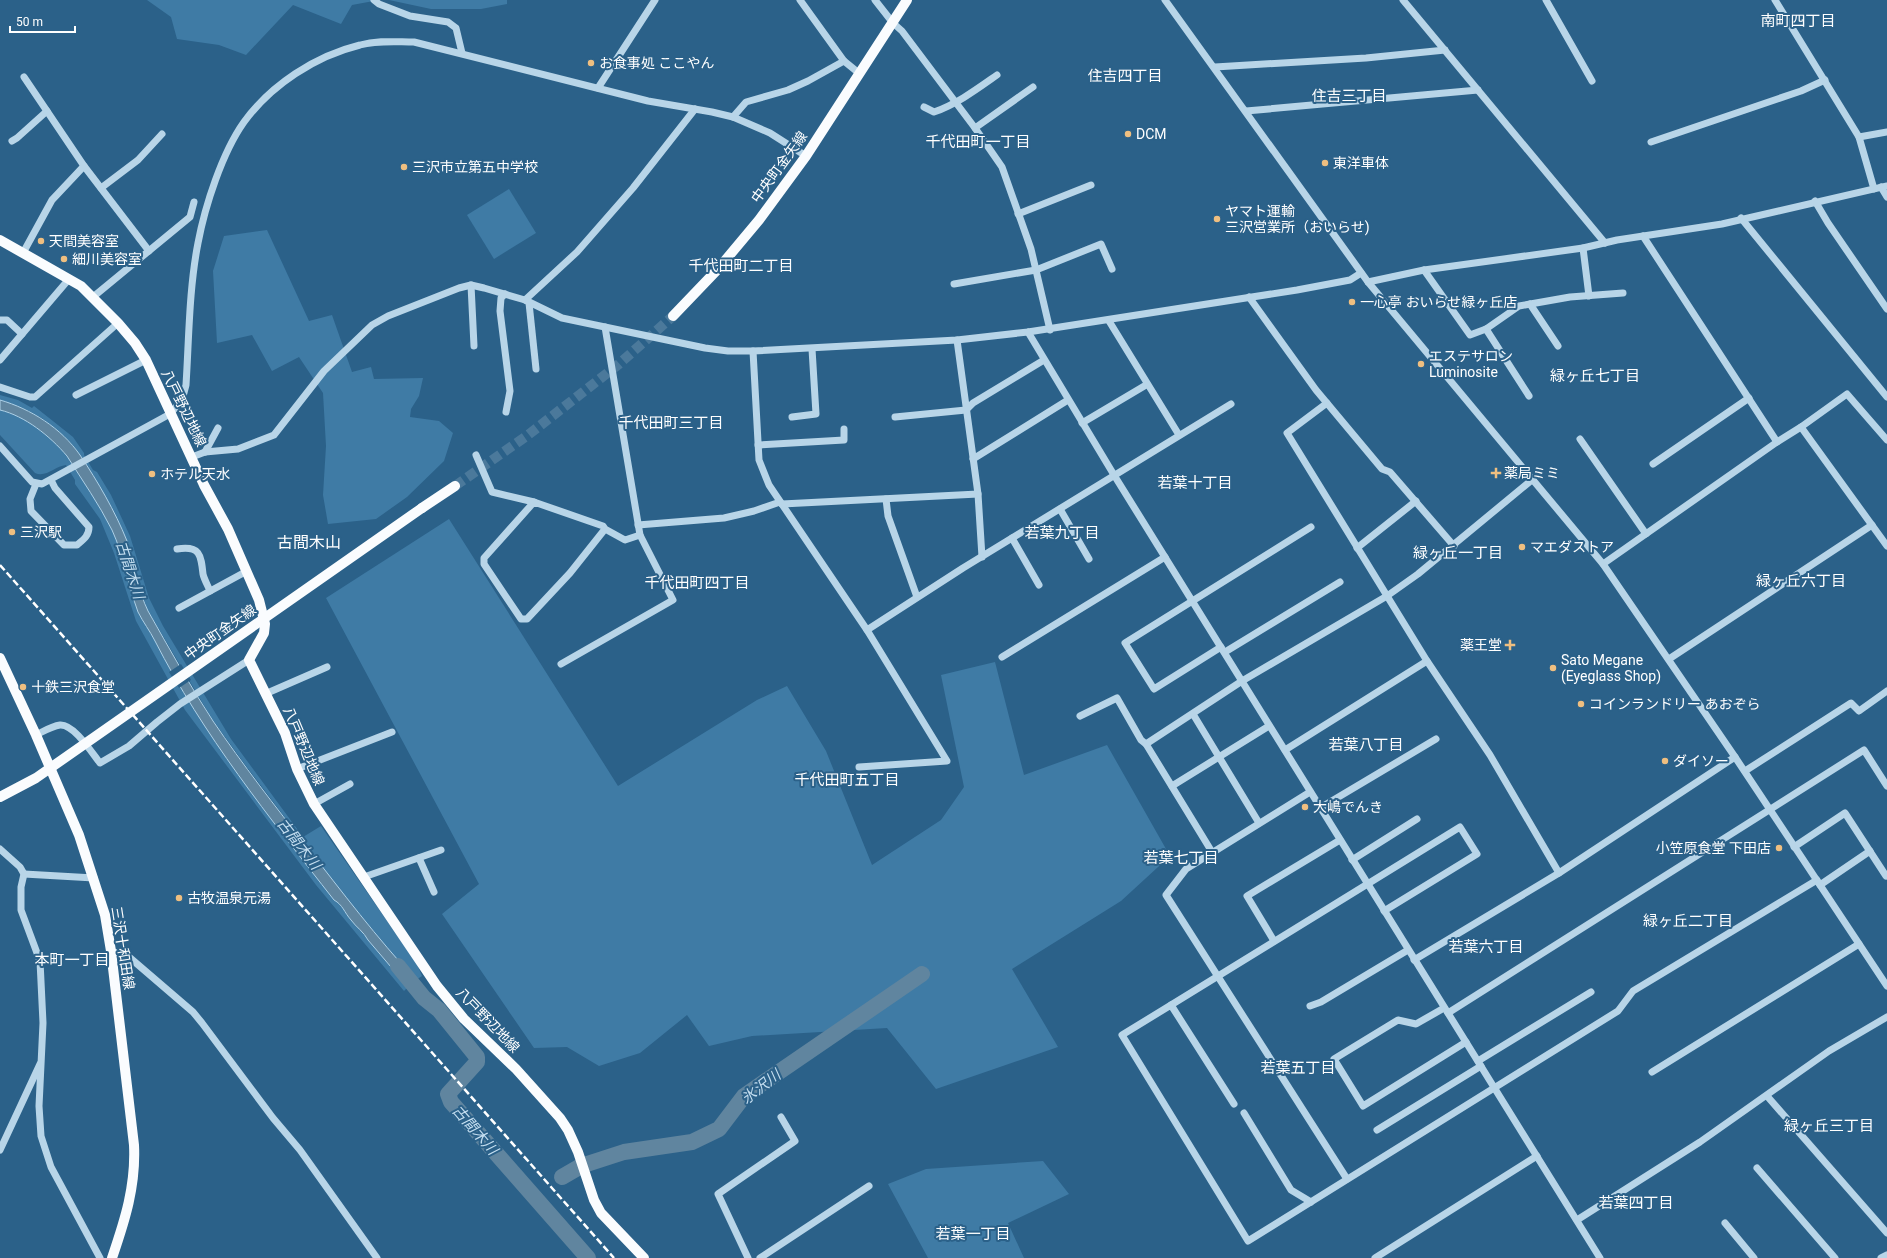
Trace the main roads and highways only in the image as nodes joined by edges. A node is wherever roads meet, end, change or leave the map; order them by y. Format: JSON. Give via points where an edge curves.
{"nodes":[{"id":1,"x":907,"y":0,"type":"edge"},
{"id":2,"x":0,"y":240,"type":"edge"},
{"id":3,"x":673,"y":316,"type":"tunnel mouth"},
{"id":4,"x":455,"y":486,"type":"tunnel mouth"},
{"id":5,"x":0,"y":658,"type":"edge"},
{"id":6,"x":0,"y":797,"type":"edge"},
{"id":7,"x":112,"y":1258,"type":"edge"},
{"id":8,"x":644,"y":1258,"type":"edge"}],
"edges":[{"from":1,"to":3,"type":"main road","name":"中央町金矢線","via":[[806,156],[759,220]]},
{"from":2,"to":8,"type":"main road","name":"八戸野辺地線","via":[[81,286],[118,323],[146,360],[259,600],[265,624],[264,633],[249,660],[314,804],[437,986],[464,1019],[516,1069],[560,1118],[578,1152],[601,1213]]},
{"from":4,"to":6,"type":"main road","name":"中央町金矢線","bridge":true,"via":[[36,778]]},
{"from":5,"to":7,"type":"main road","name":"三沢十和田線","via":[[79,835],[105,915],[135,1167],[127,1215]]}]}
